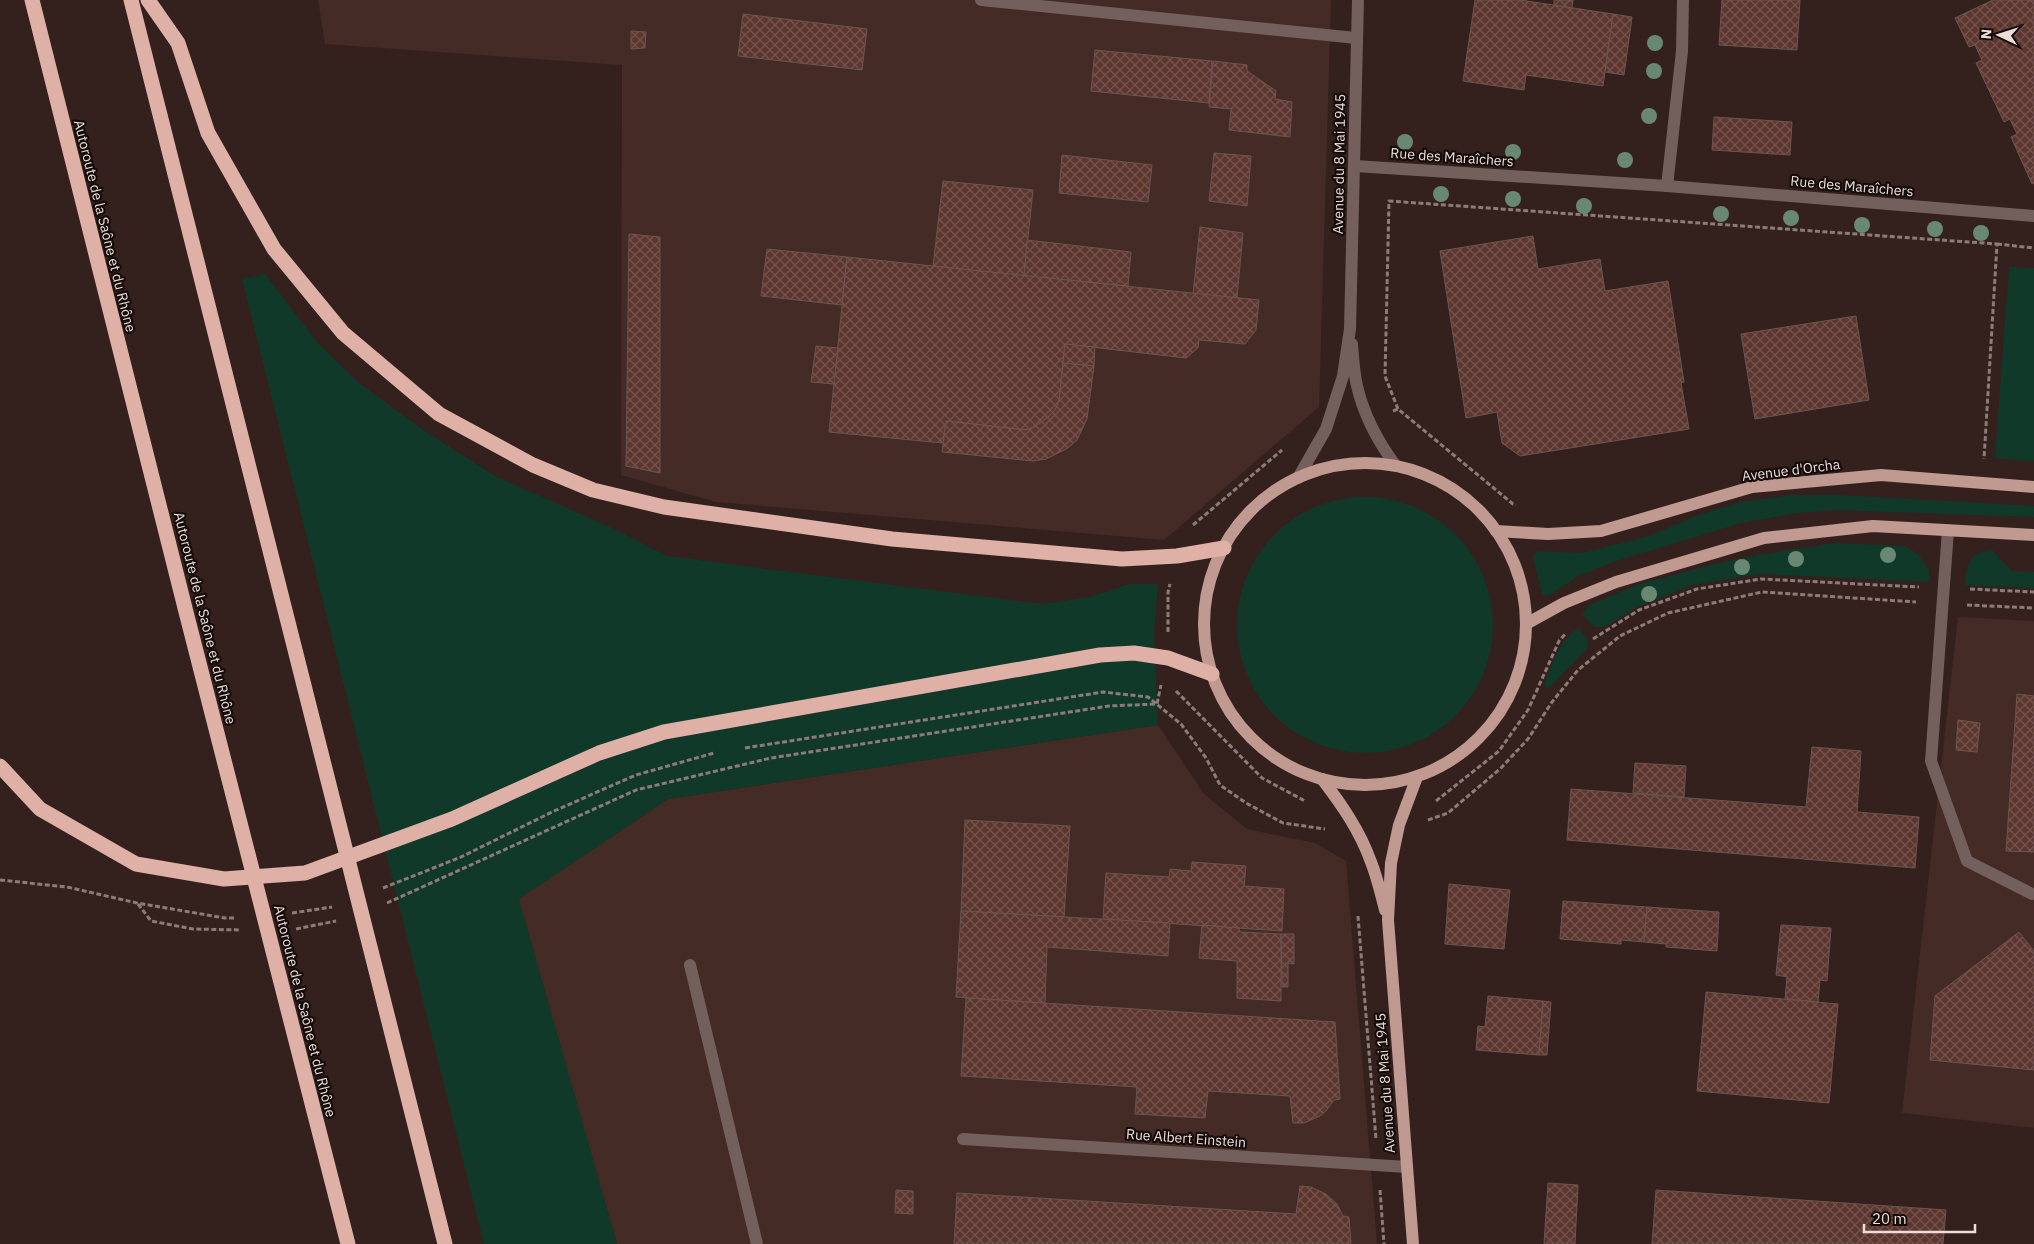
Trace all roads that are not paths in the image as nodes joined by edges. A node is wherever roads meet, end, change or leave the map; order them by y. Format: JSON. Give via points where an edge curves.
{"nodes":[{"id":1,"x":32,"y":0,"type":"edge"},
{"id":2,"x":131,"y":0,"type":"edge"},
{"id":3,"x":148,"y":0,"type":"edge"},
{"id":4,"x":982,"y":0,"type":"edge"},
{"id":5,"x":1358,"y":0,"type":"edge"},
{"id":6,"x":1683,"y":0,"type":"edge"},
{"id":7,"x":1356,"y":38,"type":"junction"},
{"id":8,"x":1355,"y":166,"type":"junction"},
{"id":9,"x":1667,"y":186,"type":"junction"},
{"id":10,"x":2034,"y":216,"type":"edge"},
{"id":11,"x":1350,"y":329,"type":"junction"},
{"id":12,"x":1396,"y":466,"type":"junction"},
{"id":13,"x":1298,"y":478,"type":"junction"},
{"id":14,"x":2034,"y":487,"type":"edge"},
{"id":15,"x":1948,"y":530,"type":"junction"},
{"id":16,"x":1496,"y":531,"type":"junction"},
{"id":17,"x":2034,"y":535,"type":"edge"},
{"id":18,"x":1224,"y":548,"type":"junction"},
{"id":19,"x":1526,"y":624,"type":"junction"},
{"id":20,"x":1212,"y":674,"type":"junction"},
{"id":21,"x":0,"y":766,"type":"edge"},
{"id":22,"x":1417,"y":777,"type":"junction"},
{"id":23,"x":1322,"y":779,"type":"junction"},
{"id":24,"x":2032,"y":894,"type":"dead end"},
{"id":25,"x":1388,"y":920,"type":"junction"},
{"id":26,"x":690,"y":965,"type":"dead end"},
{"id":27,"x":963,"y":1139,"type":"dead end"},
{"id":28,"x":1407,"y":1167,"type":"junction"},
{"id":29,"x":348,"y":1244,"type":"edge"},
{"id":30,"x":446,"y":1244,"type":"edge"},
{"id":31,"x":757,"y":1244,"type":"edge"},
{"id":32,"x":1413,"y":1244,"type":"edge"}],
"edges":[{"from":1,"to":29,"type":"highway","name":"Autoroute de la Saône et du Rhône"},
{"from":2,"to":30,"type":"highway"},
{"from":3,"to":18,"type":"highway","via":[[178,43],[208,133],[274,249],[343,333],[439,414],[533,464],[593,490],[664,508],[892,539],[1122,560]]},
{"from":4,"to":7,"type":"street"},
{"from":5,"to":7,"type":"street","name":"Avenue du 8 Mai 1945"},
{"from":6,"to":9,"type":"street","via":[[1682,51]]},
{"from":7,"to":8,"type":"street","name":"Avenue du 8 Mai 1945"},
{"from":8,"to":9,"type":"street","name":"Rue des Maraîchers"},
{"from":8,"to":11,"type":"street","name":"Avenue du 8 Mai 1945"},
{"from":9,"to":10,"type":"street","name":"Rue des Maraîchers"},
{"from":11,"to":12,"type":"street","name":"Avenue du 8 Mai 1945","via":[[1357,386],[1380,445]]},
{"from":11,"to":13,"type":"street","name":"Avenue du 8 Mai 1945","via":[[1342,376],[1326,428]]},
{"from":12,"to":13,"type":"main road","via":[[1348,463]]},
{"from":12,"to":16,"type":"main road","via":[[1442,483],[1462,496]]},
{"from":13,"to":18,"type":"main road","via":[[1255,507]]},
{"from":14,"to":16,"type":"main road","name":"Avenue d'Orcha","via":[[1881,475],[1752,487],[1600,531],[1548,534]]},
{"from":15,"to":17,"type":"main road"},
{"from":15,"to":19,"type":"main road","via":[[1873,526],[1764,538],[1616,582],[1564,603]]},
{"from":15,"to":24,"type":"street","via":[[1931,761],[1966,861]]},
{"from":16,"to":19,"type":"main road","via":[[1520,583]]},
{"from":18,"to":20,"type":"main road","via":[[1214,571],[1205,614],[1206,649]]},
{"from":19,"to":22,"type":"main road","via":[[1523,653],[1513,689],[1490,726],[1457,757]]},
{"from":20,"to":21,"type":"highway","via":[[1168,658],[1134,653],[1100,655],[664,732],[599,754],[452,820],[305,873],[224,879],[136,864],[40,809]]},
{"from":20,"to":23,"type":"main road","via":[[1236,720],[1253,740],[1274,757]]},
{"from":22,"to":23,"type":"main road","via":[[1374,785],[1347,785]]},
{"from":22,"to":25,"type":"main road","name":"Avenue du 8 Mai 1945","via":[[1399,825],[1391,864]]},
{"from":23,"to":25,"type":"main road","name":"Avenue du 8 Mai 1945","via":[[1356,827],[1372,862]]},
{"from":25,"to":28,"type":"main road","name":"Avenue du 8 Mai 1945"},
{"from":26,"to":31,"type":"street"},
{"from":27,"to":28,"type":"street","name":"Rue Albert Einstein"},
{"from":28,"to":32,"type":"main road","name":"Avenue du 8 Mai 1945"}]}
